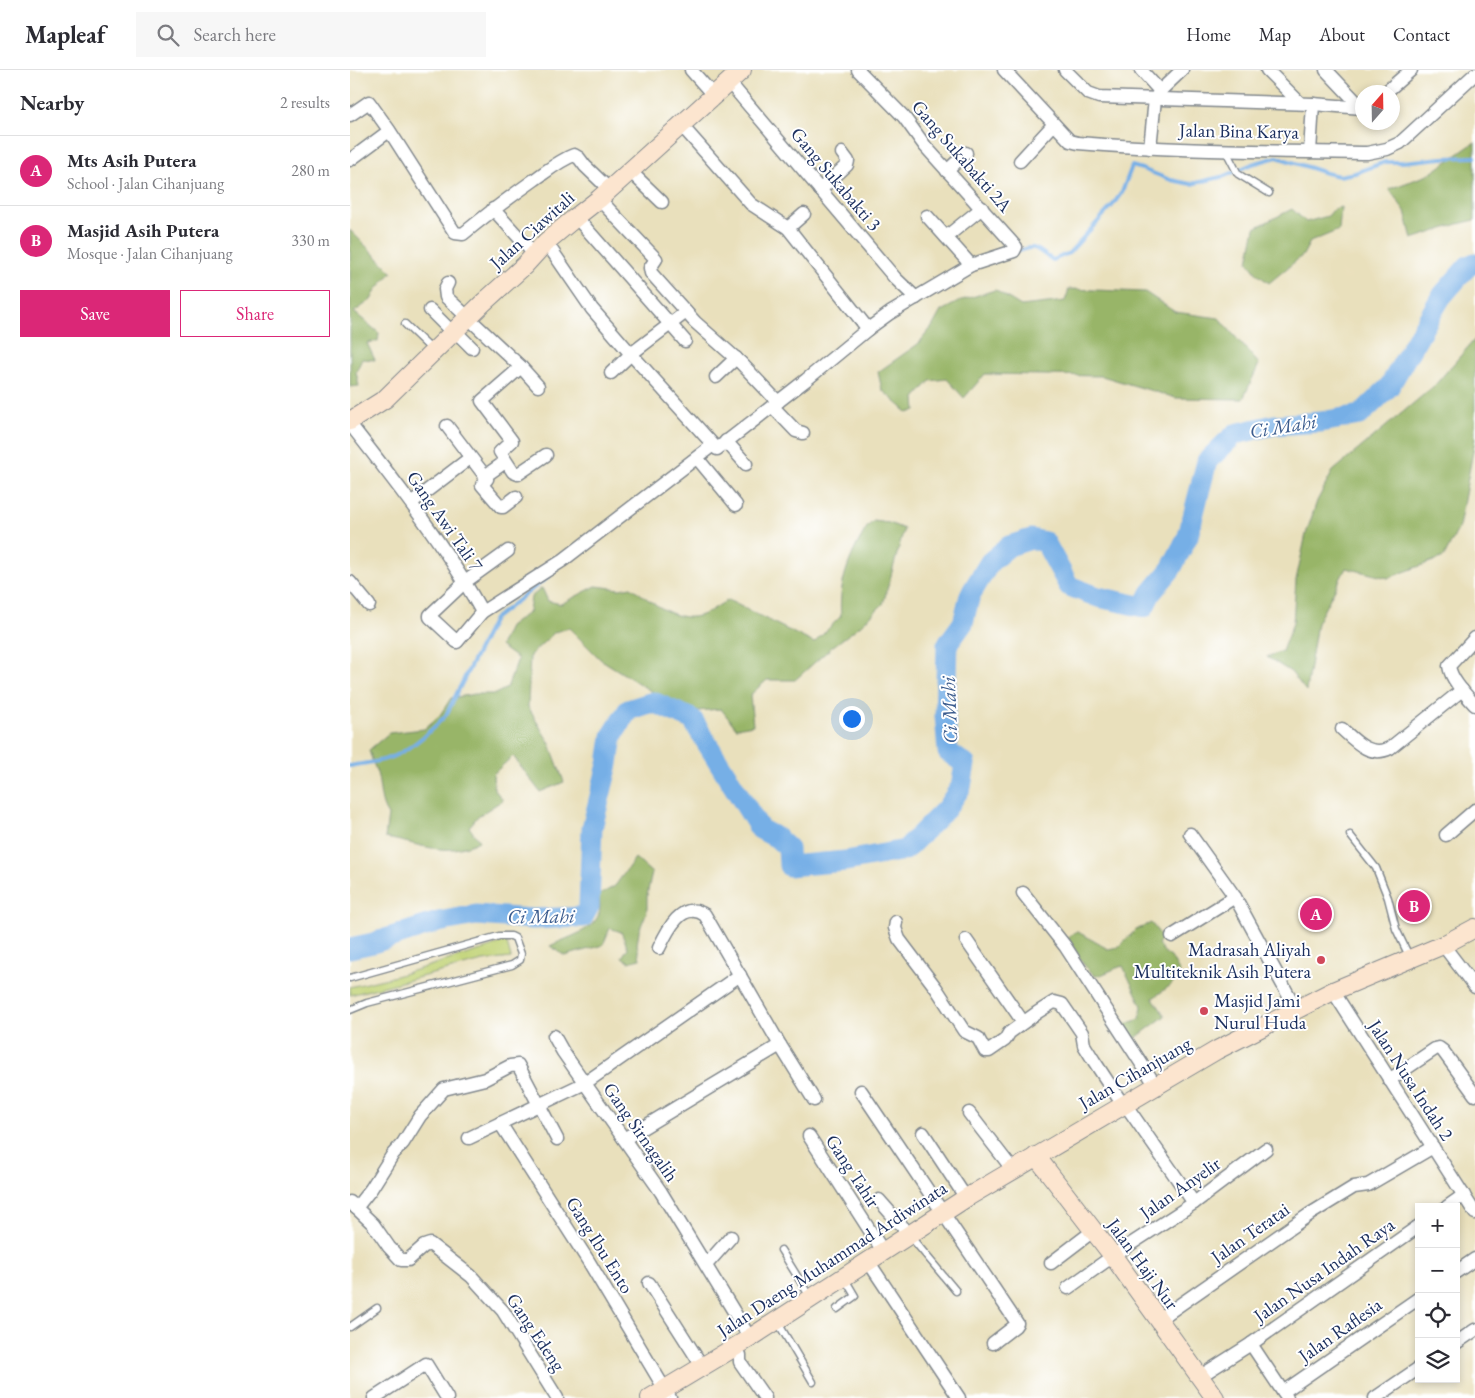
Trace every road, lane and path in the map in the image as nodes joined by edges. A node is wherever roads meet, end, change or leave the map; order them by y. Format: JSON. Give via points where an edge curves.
{"nodes":[{"id":1,"x":691,"y":70,"type":"edge"},
{"id":2,"x":858,"y":70,"type":"edge"},
{"id":3,"x":1004,"y":70,"type":"edge"},
{"id":4,"x":1065,"y":70,"type":"edge"},
{"id":5,"x":1141,"y":70,"type":"edge"},
{"id":6,"x":1182,"y":70,"type":"edge"},
{"id":7,"x":1268,"y":70,"type":"edge"},
{"id":8,"x":1326,"y":70,"type":"edge"},
{"id":9,"x":738,"y":73,"type":"edge"},
{"id":10,"x":1403,"y":73,"type":"edge"},
{"id":11,"x":1475,"y":74,"type":"edge"},
{"id":12,"x":1392,"y":85,"type":"edge"},
{"id":13,"x":1158,"y":95,"type":"junction"},
{"id":14,"x":714,"y":96,"type":"junction"},
{"id":15,"x":1355,"y":101,"type":"edge"},
{"id":16,"x":1307,"y":104,"type":"junction"},
{"id":17,"x":1355,"y":107,"type":"edge"},
{"id":18,"x":350,"y":115,"type":"edge"},
{"id":19,"x":1054,"y":124,"type":"junction"},
{"id":20,"x":682,"y":126,"type":"junction"},
{"id":21,"x":385,"y":134,"type":"dead end"},
{"id":22,"x":1150,"y":148,"type":"junction"},
{"id":23,"x":1226,"y":151,"type":"junction"},
{"id":24,"x":1310,"y":152,"type":"junction"},
{"id":25,"x":842,"y":153,"type":"dead end"},
{"id":26,"x":966,"y":153,"type":"dead end"},
{"id":27,"x":350,"y":160,"type":"edge"},
{"id":28,"x":1020,"y":161,"type":"dead end"},
{"id":29,"x":630,"y":171,"type":"junction"},
{"id":30,"x":948,"y":171,"type":"junction"},
{"id":31,"x":820,"y":190,"type":"junction"},
{"id":32,"x":1269,"y":193,"type":"dead end"},
{"id":33,"x":604,"y":195,"type":"junction"},
{"id":34,"x":662,"y":202,"type":"dead end"},
{"id":35,"x":982,"y":208,"type":"junction"},
{"id":36,"x":493,"y":209,"type":"junction"},
{"id":37,"x":804,"y":214,"type":"dead end"},
{"id":38,"x":927,"y":216,"type":"dead end"},
{"id":39,"x":576,"y":217,"type":"junction"},
{"id":40,"x":788,"y":228,"type":"junction"},
{"id":41,"x":946,"y":238,"type":"junction"},
{"id":42,"x":540,"y":249,"type":"junction"},
{"id":43,"x":972,"y":265,"type":"junction"},
{"id":44,"x":448,"y":282,"type":"dead end"},
{"id":45,"x":916,"y":298,"type":"junction"},
{"id":46,"x":430,"y":310,"type":"dead end"},
{"id":47,"x":686,"y":312,"type":"junction"},
{"id":48,"x":468,"y":317,"type":"junction"},
{"id":49,"x":405,"y":324,"type":"dead end"},
{"id":50,"x":670,"y":324,"type":"junction"},
{"id":51,"x":868,"y":329,"type":"junction"},
{"id":52,"x":454,"y":331,"type":"junction"},
{"id":53,"x":685,"y":341,"type":"dead end"},
{"id":54,"x":472,"y":348,"type":"dead end"},
{"id":55,"x":433,"y":351,"type":"junction"},
{"id":56,"x":631,"y":354,"type":"junction"},
{"id":57,"x":736,"y":358,"type":"junction"},
{"id":58,"x":521,"y":367,"type":"junction"},
{"id":59,"x":610,"y":373,"type":"dead end"},
{"id":60,"x":716,"y":377,"type":"dead end"},
{"id":61,"x":538,"y":386,"type":"dead end"},
{"id":62,"x":775,"y":405,"type":"junction"},
{"id":63,"x":350,"y":423,"type":"edge"},
{"id":64,"x":447,"y":426,"type":"dead end"},
{"id":65,"x":803,"y":433,"type":"dead end"},
{"id":66,"x":726,"y":441,"type":"junction"},
{"id":67,"x":713,"y":445,"type":"junction"},
{"id":68,"x":546,"y":455,"type":"dead end"},
{"id":69,"x":470,"y":458,"type":"junction"},
{"id":70,"x":697,"y":458,"type":"junction"},
{"id":71,"x":505,"y":462,"type":"junction"},
{"id":72,"x":746,"y":464,"type":"dead end"},
{"id":73,"x":485,"y":476,"type":"junction"},
{"id":74,"x":516,"y":497,"type":"dead end"},
{"id":75,"x":411,"y":503,"type":"junction"},
{"id":76,"x":736,"y":505,"type":"dead end"},
{"id":77,"x":508,"y":552,"type":"dead end"},
{"id":78,"x":350,"y":582,"type":"edge"},
{"id":79,"x":465,"y":582,"type":"junction"},
{"id":80,"x":369,"y":605,"type":"dead end"},
{"id":81,"x":482,"y":612,"type":"junction"},
{"id":82,"x":1475,"y":638,"type":"edge"},
{"id":83,"x":1462,"y":690,"type":"junction"},
{"id":84,"x":1475,"y":705,"type":"edge"},
{"id":85,"x":1342,"y":729,"type":"dead end"},
{"id":86,"x":1475,"y":810,"type":"edge"},
{"id":87,"x":1190,"y":834,"type":"dead end"},
{"id":88,"x":1350,"y":835,"type":"dead end"},
{"id":89,"x":1446,"y":835,"type":"dead end"},
{"id":90,"x":1023,"y":893,"type":"dead end"},
{"id":91,"x":1235,"y":897,"type":"junction"},
{"id":92,"x":896,"y":922,"type":"dead end"},
{"id":93,"x":1475,"y":928,"type":"edge"},
{"id":94,"x":1172,"y":936,"type":"dead end"},
{"id":95,"x":966,"y":940,"type":"dead end"},
{"id":96,"x":1443,"y":945,"type":"junction"},
{"id":97,"x":659,"y":948,"type":"dead end"},
{"id":98,"x":1410,"y":958,"type":"junction"},
{"id":99,"x":740,"y":975,"type":"junction"},
{"id":100,"x":350,"y":978,"type":"edge"},
{"id":101,"x":1475,"y":987,"type":"edge"},
{"id":102,"x":1333,"y":992,"type":"junction"},
{"id":103,"x":1296,"y":1009,"type":"junction"},
{"id":104,"x":350,"y":1010,"type":"edge"},
{"id":105,"x":1023,"y":1022,"type":"junction"},
{"id":106,"x":554,"y":1036,"type":"dead end"},
{"id":107,"x":780,"y":1045,"type":"junction"},
{"id":108,"x":1389,"y":1080,"type":"junction"},
{"id":109,"x":585,"y":1083,"type":"junction"},
{"id":110,"x":1156,"y":1086,"type":"junction"},
{"id":111,"x":861,"y":1091,"type":"dead end"},
{"id":112,"x":1475,"y":1095,"type":"edge"},
{"id":113,"x":814,"y":1100,"type":"dead end"},
{"id":114,"x":540,"y":1105,"type":"junction"},
{"id":115,"x":1124,"y":1105,"type":"junction"},
{"id":116,"x":969,"y":1114,"type":"dead end"},
{"id":117,"x":500,"y":1123,"type":"junction"},
{"id":118,"x":923,"y":1133,"type":"dead end"},
{"id":119,"x":809,"y":1136,"type":"dead end"},
{"id":120,"x":469,"y":1138,"type":"dead end"},
{"id":121,"x":558,"y":1139,"type":"dead end"},
{"id":122,"x":624,"y":1139,"type":"junction"},
{"id":123,"x":1433,"y":1147,"type":"junction"},
{"id":124,"x":1266,"y":1149,"type":"dead end"},
{"id":125,"x":1036,"y":1156,"type":"junction"},
{"id":126,"x":1013,"y":1170,"type":"junction"},
{"id":127,"x":1469,"y":1197,"type":"edge"},
{"id":128,"x":966,"y":1198,"type":"junction"},
{"id":129,"x":879,"y":1200,"type":"dead end"},
{"id":130,"x":1194,"y":1203,"type":"junction"},
{"id":131,"x":1455,"y":1203,"type":"edge"},
{"id":132,"x":353,"y":1205,"type":"edge"},
{"id":133,"x":944,"y":1212,"type":"junction"},
{"id":134,"x":1475,"y":1213,"type":"edge"},
{"id":135,"x":1415,"y":1229,"type":"edge"},
{"id":136,"x":905,"y":1231,"type":"junction"},
{"id":137,"x":1093,"y":1231,"type":"junction"},
{"id":138,"x":731,"y":1237,"type":"dead end"},
{"id":139,"x":781,"y":1250,"type":"dead end"},
{"id":140,"x":883,"y":1251,"type":"junction"},
{"id":141,"x":1113,"y":1256,"type":"junction"},
{"id":142,"x":1475,"y":1259,"type":"edge"},
{"id":143,"x":868,"y":1261,"type":"junction"},
{"id":144,"x":1051,"y":1263,"type":"dead end"},
{"id":145,"x":706,"y":1265,"type":"junction"},
{"id":146,"x":1460,"y":1269,"type":"edge"},
{"id":147,"x":843,"y":1276,"type":"junction"},
{"id":148,"x":649,"y":1283,"type":"dead end"},
{"id":149,"x":1068,"y":1288,"type":"dead end"},
{"id":150,"x":956,"y":1291,"type":"dead end"},
{"id":151,"x":810,"y":1298,"type":"junction"},
{"id":152,"x":1415,"y":1301,"type":"edge"},
{"id":153,"x":377,"y":1308,"type":"dead end"},
{"id":154,"x":837,"y":1309,"type":"dead end"},
{"id":155,"x":776,"y":1320,"type":"junction"},
{"id":156,"x":1158,"y":1320,"type":"junction"},
{"id":157,"x":350,"y":1327,"type":"edge"},
{"id":158,"x":1475,"y":1330,"type":"edge"},
{"id":159,"x":750,"y":1338,"type":"junction"},
{"id":160,"x":1460,"y":1340,"type":"edge"},
{"id":161,"x":993,"y":1343,"type":"dead end"},
{"id":162,"x":1251,"y":1344,"type":"junction"},
{"id":163,"x":737,"y":1351,"type":"junction"},
{"id":164,"x":702,"y":1366,"type":"junction"},
{"id":165,"x":1415,"y":1371,"type":"edge"},
{"id":166,"x":1199,"y":1376,"type":"junction"},
{"id":167,"x":813,"y":1382,"type":"dead end"},
{"id":168,"x":662,"y":1395,"type":"edge"},
{"id":169,"x":1285,"y":1395,"type":"edge"},
{"id":170,"x":374,"y":1398,"type":"edge"},
{"id":171,"x":446,"y":1398,"type":"edge"},
{"id":172,"x":557,"y":1398,"type":"edge"},
{"id":173,"x":765,"y":1398,"type":"edge"},
{"id":174,"x":774,"y":1398,"type":"edge"},
{"id":175,"x":959,"y":1398,"type":"edge"},
{"id":176,"x":1215,"y":1398,"type":"edge"},
{"id":177,"x":1375,"y":1398,"type":"edge"}],
"edges":[{"from":1,"to":14,"type":"street"},
{"from":2,"to":30,"type":"street","name":"Gang Sukabakti 2A","via":[[904,117]]},
{"from":3,"to":19,"type":"street","name":"Jalan Bina Karya"},
{"from":4,"to":13,"type":"street","via":[[1093,95]]},
{"from":5,"to":13,"type":"street"},
{"from":6,"to":13,"type":"street"},
{"from":7,"to":16,"type":"street"},
{"from":8,"to":15,"type":"street"},
{"from":9,"to":14,"type":"main road","name":"Jalan Ciawitali"},
{"from":9,"to":31,"type":"street","name":"Gang Sukabakti 3"},
{"from":10,"to":12,"type":"street"},
{"from":11,"to":24,"type":"street","name":"Jalan Bina Karya","via":[[1400,143],[1367,153]]},
{"from":13,"to":16,"type":"street"},
{"from":13,"to":22,"type":"street"},
{"from":14,"to":20,"type":"main road","name":"Jalan Ciawitali"},
{"from":16,"to":17,"type":"street"},
{"from":16,"to":24,"type":"street"},
{"from":18,"to":36,"type":"street","via":[[369,102],[455,232],[463,234]]},
{"from":19,"to":22,"type":"street","name":"Jalan Bina Karya","via":[[1070,141],[1078,143]]},
{"from":19,"to":28,"type":"street"},
{"from":20,"to":29,"type":"main road","name":"Jalan Ciawitali"},
{"from":20,"to":40,"type":"street","via":[[751,204]]},
{"from":21,"to":27,"type":"street"},
{"from":22,"to":23,"type":"street","name":"Jalan Bina Karya"},
{"from":23,"to":24,"type":"street","name":"Jalan Bina Karya"},
{"from":23,"to":32,"type":"lane","via":[[1238,174]]},
{"from":25,"to":31,"type":"street","via":[[848,161],[847,166]]},
{"from":26,"to":30,"type":"street"},
{"from":29,"to":33,"type":"main road","name":"Jalan Ciawitali"},
{"from":29,"to":34,"type":"street"},
{"from":30,"to":35,"type":"street","name":"Gang Sukabakti 2A"},
{"from":31,"to":45,"type":"street","name":"Gang Sukabakti 3"},
{"from":33,"to":36,"type":"street","via":[[574,155]]},
{"from":33,"to":39,"type":"main road","name":"Jalan Ciawitali"},
{"from":33,"to":47,"type":"street","via":[[656,259],[650,268],[651,273]]},
{"from":35,"to":41,"type":"street"},
{"from":35,"to":43,"type":"street","name":"Gang Sukabakti 2A","via":[[1016,246],[1014,251]]},
{"from":36,"to":42,"type":"street"},
{"from":37,"to":40,"type":"street"},
{"from":38,"to":41,"type":"street"},
{"from":39,"to":42,"type":"main road","name":"Jalan Ciawitali"},
{"from":39,"to":50,"type":"street"},
{"from":40,"to":51,"type":"street"},
{"from":41,"to":43,"type":"street"},
{"from":42,"to":48,"type":"main road","name":"Jalan Ciawitali"},
{"from":42,"to":56,"type":"street"},
{"from":43,"to":45,"type":"street"},
{"from":44,"to":48,"type":"street","via":[[445,295]]},
{"from":45,"to":51,"type":"street"},
{"from":46,"to":52,"type":"street"},
{"from":47,"to":50,"type":"street"},
{"from":47,"to":57,"type":"street"},
{"from":48,"to":52,"type":"main road","name":"Jalan Ciawitali"},
{"from":48,"to":58,"type":"street"},
{"from":49,"to":55,"type":"lane"},
{"from":50,"to":53,"type":"street"},
{"from":50,"to":56,"type":"street"},
{"from":51,"to":62,"type":"street"},
{"from":52,"to":54,"type":"street"},
{"from":52,"to":55,"type":"main road","name":"Jalan Ciawitali"},
{"from":55,"to":63,"type":"main road","name":"Jalan Ciawitali","via":[[384,398]]},
{"from":56,"to":59,"type":"street"},
{"from":56,"to":67,"type":"street"},
{"from":57,"to":60,"type":"street"},
{"from":57,"to":62,"type":"street"},
{"from":58,"to":61,"type":"street"},
{"from":58,"to":71,"type":"street","via":[[482,401],[512,441],[500,452]]},
{"from":62,"to":65,"type":"street","via":[[796,431]]},
{"from":62,"to":66,"type":"street"},
{"from":63,"to":75,"type":"street","name":"Gang Awi Tali 7"},
{"from":64,"to":69,"type":"street"},
{"from":66,"to":67,"type":"street","via":[[716,449]]},
{"from":66,"to":72,"type":"street"},
{"from":67,"to":70,"type":"street"},
{"from":68,"to":71,"type":"street","via":[[518,474]]},
{"from":69,"to":73,"type":"street"},
{"from":69,"to":75,"type":"street"},
{"from":70,"to":76,"type":"street"},
{"from":70,"to":81,"type":"street","via":[[562,562]]},
{"from":71,"to":73,"type":"street"},
{"from":73,"to":74,"type":"street","via":[[487,479],[482,485],[501,507]]},
{"from":75,"to":79,"type":"street","name":"Gang Awi Tali 7"},
{"from":77,"to":79,"type":"street"},
{"from":78,"to":80,"type":"street"},
{"from":79,"to":81,"type":"street","name":"Gang Awi Tali 7"},
{"from":79,"to":81,"type":"street","via":[[430,617],[457,642]]},
{"from":82,"to":83,"type":"street","via":[[1449,666]]},
{"from":83,"to":84,"type":"street"},
{"from":83,"to":85,"type":"street","via":[[1382,752],[1357,743]]},
{"from":86,"to":89,"type":"street"},
{"from":87,"to":91,"type":"street"},
{"from":88,"to":98,"type":"lane","via":[[1376,868]]},
{"from":90,"to":110,"type":"street","via":[[1065,946]]},
{"from":91,"to":94,"type":"street"},
{"from":91,"to":103,"type":"street"},
{"from":92,"to":105,"type":"street","via":[[899,939],[964,1031],[978,1038],[985,1051],[1003,1042]]},
{"from":93,"to":96,"type":"main road","name":"Jalan Cihanjuang"},
{"from":95,"to":105,"type":"street"},
{"from":96,"to":98,"type":"main road","name":"Jalan Cihanjuang"},
{"from":96,"to":101,"type":"street"},
{"from":97,"to":99,"type":"street","via":[[680,915],[695,910],[705,915]]},
{"from":98,"to":102,"type":"main road","name":"Jalan Cihanjuang"},
{"from":99,"to":107,"type":"street"},
{"from":99,"to":109,"type":"street","name":"Gang Sirnagalih"},
{"from":100,"to":104,"type":"lane","via":[[499,936],[515,938],[521,954],[520,960],[512,965]]},
{"from":102,"to":103,"type":"main road","name":"Jalan Cihanjuang"},
{"from":102,"to":108,"type":"street","name":"Jalan Nusa Indah 2"},
{"from":103,"to":110,"type":"main road","name":"Jalan Cihanjuang"},
{"from":105,"to":115,"type":"street","via":[[1054,1002],[1062,1004],[1082,1033],[1084,1045],[1103,1076]]},
{"from":106,"to":109,"type":"street"},
{"from":107,"to":113,"type":"street"},
{"from":107,"to":122,"type":"street"},
{"from":108,"to":112,"type":"street","via":[[1439,1048]]},
{"from":108,"to":123,"type":"street","name":"Jalan Nusa Indah 2"},
{"from":109,"to":114,"type":"street"},
{"from":109,"to":122,"type":"street","name":"Gang Sirnagalih"},
{"from":110,"to":115,"type":"main road","name":"Jalan Cihanjuang"},
{"from":111,"to":133,"type":"street"},
{"from":114,"to":117,"type":"street"},
{"from":114,"to":121,"type":"street"},
{"from":114,"to":132,"type":"street","via":[[518,1065],[485,1079],[444,1088],[420,1116],[371,1190]]},
{"from":115,"to":125,"type":"main road","name":"Jalan Cihanjuang"},
{"from":115,"to":130,"type":"street"},
{"from":116,"to":126,"type":"street"},
{"from":117,"to":120,"type":"street"},
{"from":117,"to":168,"type":"street","name":"Gang Ibu Ento","via":[[589,1262]]},
{"from":118,"to":128,"type":"street"},
{"from":119,"to":140,"type":"street","name":"Gang Tahir"},
{"from":122,"to":145,"type":"street","name":"Gang Sirnagalih"},
{"from":123,"to":127,"type":"street","name":"Jalan Nusa Indah 2"},
{"from":123,"to":156,"type":"street","name":"Jalan Teratai","via":[[1368,1185],[1354,1187],[1310,1214]]},
{"from":124,"to":130,"type":"street","name":"Jalan Anyelir"},
{"from":125,"to":126,"type":"main road","name":"Jalan Daeng Muhammad Ardiwinata"},
{"from":125,"to":137,"type":"main road","name":"Jalan Haji Nur"},
{"from":126,"to":128,"type":"main road","name":"Jalan Daeng Muhammad Ardiwinata"},
{"from":127,"to":131,"type":"street"},
{"from":127,"to":134,"type":"street","name":"Jalan Nusa Indah 2"},
{"from":128,"to":133,"type":"main road","name":"Jalan Daeng Muhammad Ardiwinata"},
{"from":129,"to":136,"type":"street"},
{"from":130,"to":141,"type":"street","name":"Jalan Anyelir"},
{"from":132,"to":172,"type":"street","name":"Gang Edeng","via":[[401,1260],[408,1260],[430,1244],[472,1276],[503,1311]]},
{"from":133,"to":136,"type":"main road","name":"Jalan Daeng Muhammad Ardiwinata"},
{"from":133,"to":161,"type":"street","via":[[1017,1323]]},
{"from":135,"to":162,"type":"street","name":"Jalan Nusa Indah Raya"},
{"from":136,"to":140,"type":"main road","name":"Jalan Daeng Muhammad Ardiwinata"},
{"from":136,"to":150,"type":"lane"},
{"from":137,"to":141,"type":"main road","name":"Jalan Haji Nur"},
{"from":137,"to":144,"type":"street"},
{"from":138,"to":145,"type":"street"},
{"from":139,"to":151,"type":"lane"},
{"from":140,"to":143,"type":"main road","name":"Jalan Daeng Muhammad Ardiwinata"},
{"from":141,"to":149,"type":"street","name":"Jalan Anyelir"},
{"from":141,"to":156,"type":"main road","name":"Jalan Haji Nur"},
{"from":142,"to":146,"type":"street"},
{"from":143,"to":147,"type":"main road","name":"Jalan Daeng Muhammad Ardiwinata"},
{"from":143,"to":175,"type":"street"},
{"from":145,"to":159,"type":"street","name":"Gang Sirnagalih"},
{"from":147,"to":151,"type":"main road","name":"Jalan Daeng Muhammad Ardiwinata"},
{"from":147,"to":154,"type":"lane","via":[[855,1296]]},
{"from":148,"to":164,"type":"street"},
{"from":151,"to":155,"type":"main road","name":"Jalan Daeng Muhammad Ardiwinata"},
{"from":152,"to":169,"type":"street","name":"Jalan Raflesia"},
{"from":153,"to":157,"type":"lane"},
{"from":155,"to":159,"type":"main road","name":"Jalan Daeng Muhammad Ardiwinata"},
{"from":155,"to":167,"type":"lane"},
{"from":156,"to":166,"type":"main road","name":"Jalan Haji Nur"},
{"from":158,"to":160,"type":"street"},
{"from":159,"to":163,"type":"main road","name":"Jalan Daeng Muhammad Ardiwinata"},
{"from":162,"to":166,"type":"street"},
{"from":162,"to":169,"type":"street"},
{"from":163,"to":164,"type":"main road","name":"Jalan Daeng Muhammad Ardiwinata"},
{"from":163,"to":173,"type":"street","via":[[740,1362]]},
{"from":163,"to":174,"type":"street","via":[[746,1358]]},
{"from":164,"to":168,"type":"main road","name":"Jalan Daeng Muhammad Ardiwinata"},
{"from":165,"to":177,"type":"street"},
{"from":166,"to":176,"type":"main road","name":"Jalan Haji Nur"},
{"from":170,"to":171,"type":"street","via":[[426,1364]]}]}
